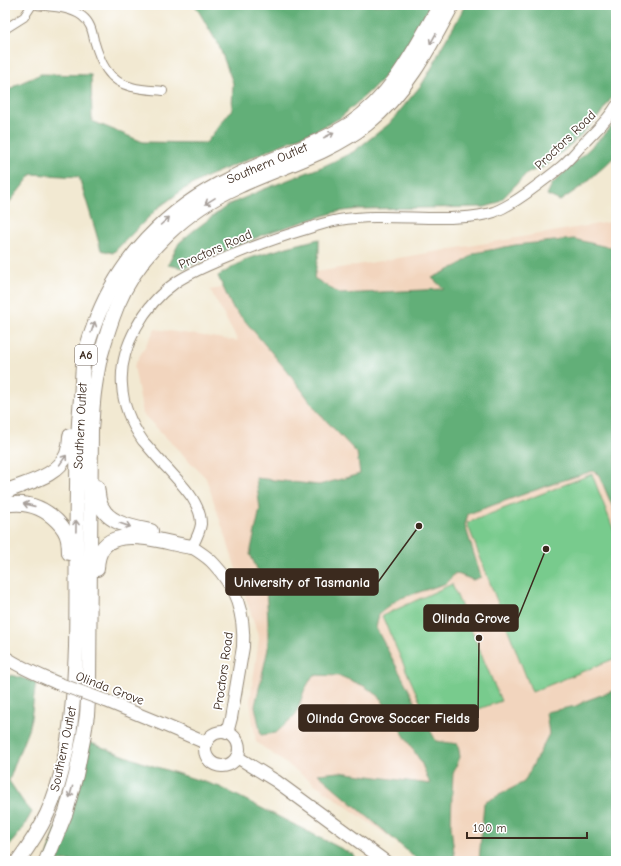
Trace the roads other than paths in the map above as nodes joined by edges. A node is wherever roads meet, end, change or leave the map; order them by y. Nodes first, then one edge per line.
1 (32, 5) edge
2 (37, 5) edge
3 (440, 5) edge
4 (452, 5) edge
5 (5, 29) edge
6 (163, 91) dead end
7 (616, 106) edge
8 (100, 359) junction
9 (83, 366) junction
10 (5, 492) edge
11 (5, 505) edge
12 (192, 546) junction
13 (5, 657) edge
14 (227, 733) junction
15 (206, 743) junction
16 (237, 757) junction
17 (76, 776) junction
18 (10, 861) edge
19 (18, 861) edge
20 (46, 861) edge
21 (385, 861) edge

1 - 5 street
2 - 6 street
9 -> 3 highway, Southern Outlet / A6
4 -> 8 highway, Southern Outlet / A6
7 - 12 street, Proctors Road
8 -> 12 highway
8 - 17 highway, Southern Outlet / A6
10 -> 9 highway
19 -> 9 highway, Southern Outlet / A6
18 -> 11 highway
12 - 14 main road, Proctors Road
12 - 17 highway
13 - 15 main road, Olinda Grove, bridge
14 - 15 main road
14 - 16 main road
15 - 16 main road
16 - 21 main road
17 -> 20 highway, Southern Outlet / A6

